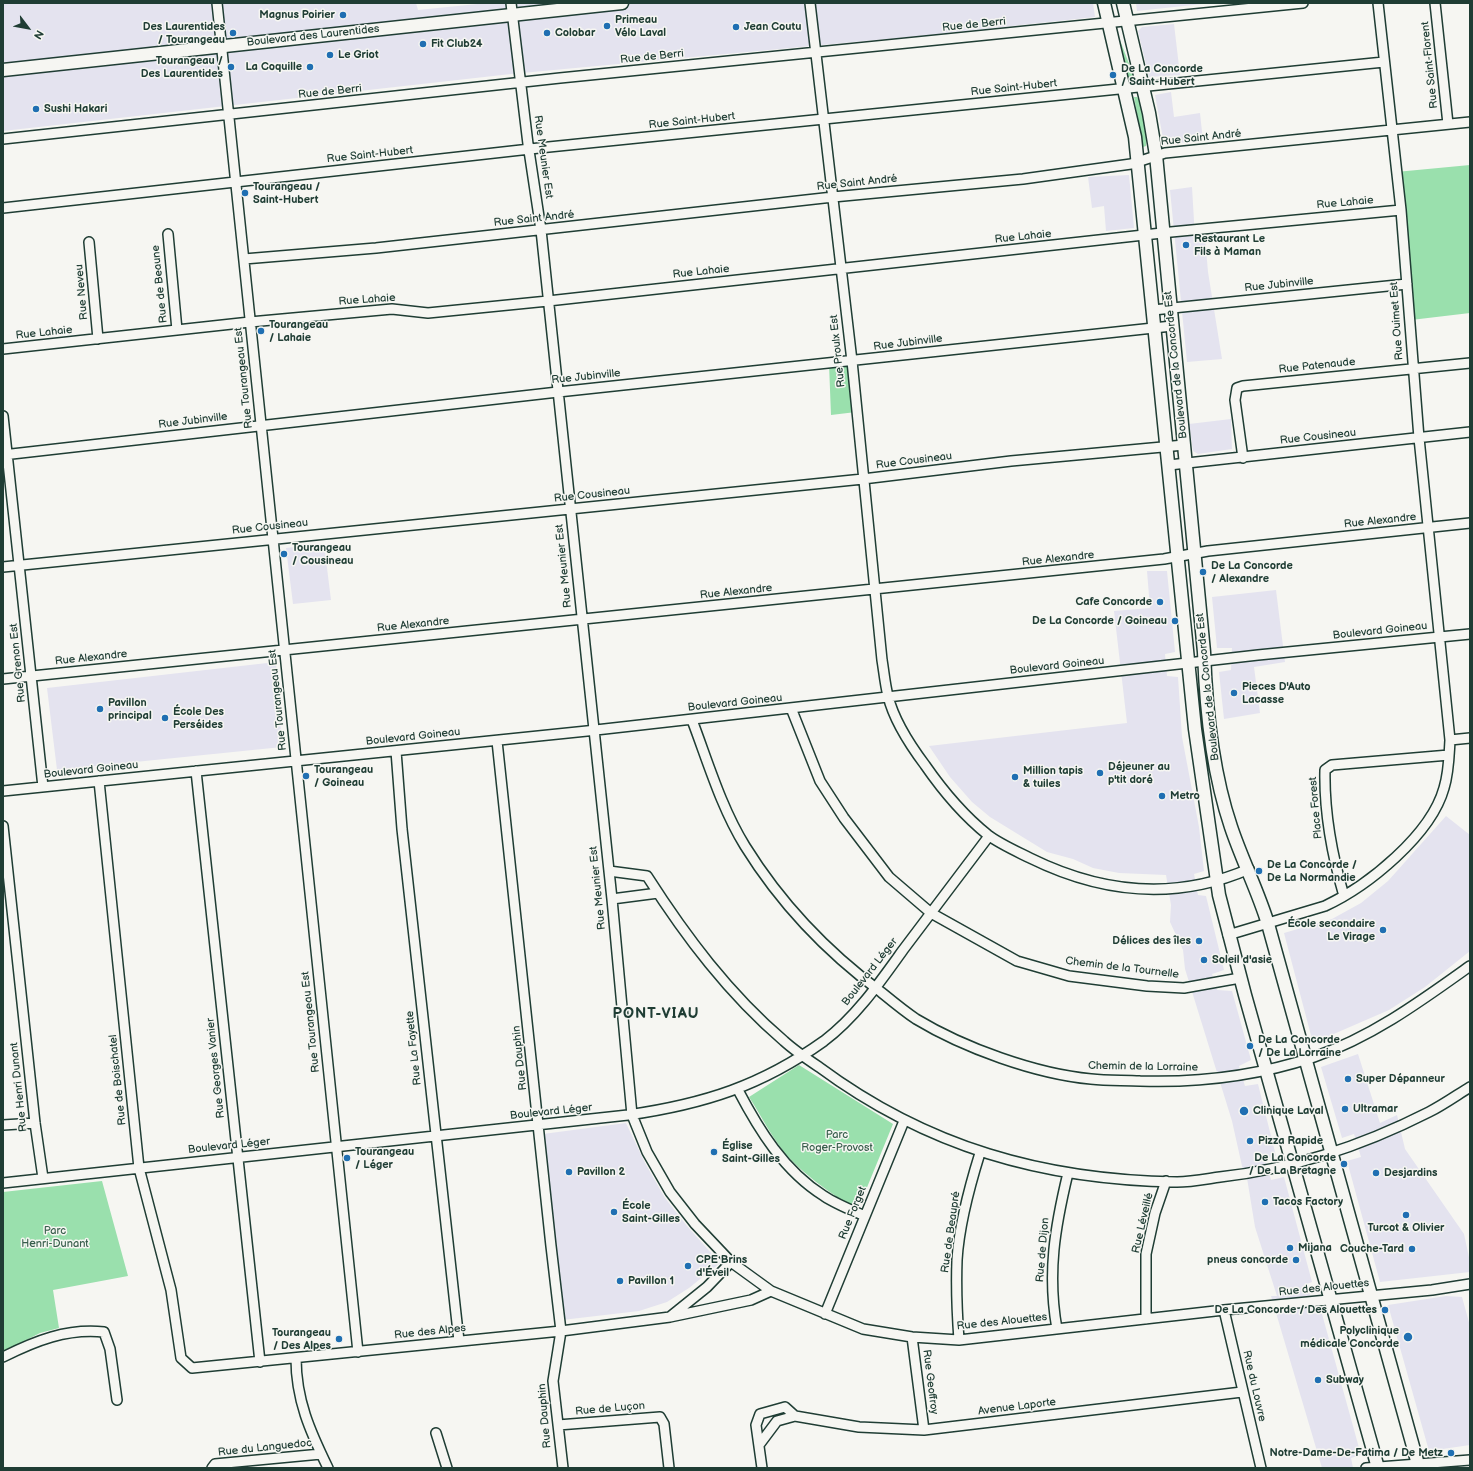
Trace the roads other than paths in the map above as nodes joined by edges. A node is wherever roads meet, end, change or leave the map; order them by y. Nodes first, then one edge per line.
1 (217, 3) edge
2 (622, 3) edge
3 (810, 3) edge
4 (1104, 3) edge
5 (1123, 3) edge
6 (1303, 3) edge
7 (1378, 3) edge
8 (1435, 3) edge
9 (512, 9) edge
10 (1126, 21) junction
11 (1108, 23) junction
12 (221, 46) junction
13 (815, 53) junction
14 (1384, 62) junction
15 (3, 70) edge
16 (521, 82) junction
17 (1143, 87) junction
18 (1125, 89) junction
19 (229, 115) junction
20 (824, 119) junction
21 (1470, 122) edge
22 (1448, 124) junction
23 (1391, 130) junction
24 (3, 139) edge
25 (529, 149) junction
26 (1156, 155) junction
27 (1138, 162) junction
28 (235, 182) junction
29 (834, 197) junction
30 (3, 208) edge
31 (1401, 210) junction
32 (541, 230) junction
33 (1163, 233) junction
34 (168, 234) dead end
35 (1145, 236) junction
36 (89, 242) dead end
37 (244, 260) junction
38 (841, 269) junction
39 (1407, 284) junction
40 (548, 301) junction
41 (1170, 308) junction
42 (1153, 310) junction
43 (250, 322) junction
44 (1172, 326) junction
45 (1155, 327) junction
46 (177, 330) junction
47 (98, 339) junction
48 (3, 350) edge
49 (852, 361) junction
50 (1470, 363) edge
51 (1413, 368) junction
52 (558, 392) junction
53 (3, 416) edge
54 (261, 426) junction
55 (1470, 432) edge
56 (1419, 438) junction
57 (1184, 445) junction
58 (1167, 447) junction
59 (5, 455) edge
60 (1243, 458) junction
61 (1186, 464) junction
62 (1169, 465) junction
63 (863, 479) junction
64 (570, 509) junction
65 (1470, 523) edge
66 (1428, 528) junction
67 (273, 538) junction
68 (1194, 554) junction
69 (1177, 557) junction
70 (19, 566) junction
71 (3, 567) edge
72 (874, 591) junction
73 (582, 620) junction
74 (1470, 634) edge
75 (1440, 637) junction
76 (285, 650) junction
77 (1204, 662) junction
78 (1188, 664) junction
79 (32, 676) junction
80 (3, 679) edge
81 (888, 696) junction
82 (791, 708) junction
83 (692, 720) junction
84 (594, 731) junction
85 (1470, 738) edge
86 (1450, 740) junction
87 (498, 741) junction
88 (396, 751) junction
89 (1449, 755) junction
90 (296, 761) junction
91 (196, 771) junction
92 (99, 781) junction
93 (44, 787) junction
94 (3, 791) edge
95 (3, 826) edge
96 (989, 836) junction
97 (1249, 869) junction
98 (609, 871) junction
99 (1217, 881) junction
100 (658, 893) junction
101 (1344, 896) junction
102 (612, 899) junction
103 (931, 913) junction
104 (1268, 924) junction
105 (1228, 935) junction
106 (1470, 966) edge
107 (1240, 978) junction
108 (875, 988) junction
109 (802, 1055) junction
110 (1305, 1060) junction
111 (1266, 1072) junction
112 (1470, 1087) edge
113 (738, 1090) junction
114 (632, 1115) junction
115 (904, 1121) junction
116 (35, 1123) junction
117 (3, 1125) edge
118 (539, 1126) junction
119 (436, 1135) junction
120 (336, 1146) junction
121 (980, 1153) junction
122 (1331, 1153) junction
123 (238, 1157) junction
124 (1293, 1164) junction
125 (139, 1168) junction
126 (1068, 1173) junction
127 (43, 1178) junction
128 (1166, 1181) junction
129 (3, 1183) edge
130 (865, 1216) junction
131 (731, 1262) junction
132 (1470, 1284) edge
133 (771, 1291) junction
134 (1371, 1295) junction
135 (1330, 1299) junction
136 (1224, 1310) junction
137 (825, 1314) junction
138 (670, 1317) junction
139 (1146, 1319) junction
140 (1057, 1329) junction
141 (561, 1331) junction
142 (912, 1337) junction
143 (959, 1340) junction
144 (459, 1341) junction
145 (358, 1352) junction
146 (3, 1357) edge
147 (296, 1358) junction
148 (260, 1362) junction
149 (192, 1368) joint
150 (1242, 1392) junction
151 (117, 1400) dead end
152 (795, 1416) junction
153 (558, 1425) junction
154 (924, 1430) junction
155 (436, 1433) dead end
156 (759, 1444) junction
157 (321, 1454) junction
158 (1470, 1460) edge
159 (1419, 1466) edge
160 (212, 1468) edge
161 (328, 1468) edge
162 (447, 1468) edge
163 (563, 1468) edge
164 (669, 1468) edge
165 (762, 1468) edge
166 (1260, 1468) edge
167 (1374, 1468) edge

1 - 12 street, Rue Tourangeau Est
2 - 9 street, Boulevard des Laurentides
3 - 13 street, Rue Proulx Est
4 - 11 street, Boulevard de la Concorde Est
5 - 10 street, Boulevard de la Concorde Est
6 - 10 street, Rue de Berri
7 - 14 street, Rue Ouimet Est
8 - 22 street, Rue Saint-Florent
9 - 12 street, Boulevard des Laurentides
9 - 16 street, Rue Meunier Est
10 - 11 street, Rue de Berri
10 - 17 street, Boulevard de la Concorde Est
11 - 13 street, Rue de Berri
11 - 18 street, Boulevard de la Concorde Est
12 - 15 street, Boulevard des Laurentides
12 - 19 street, Rue Tourangeau Est
13 - 16 street, Rue de Berri
13 - 20 street, Rue Proulx Est
14 - 17 street, Rue Saint-Hubert
14 - 23 street, Rue Ouimet Est
16 - 19 street, Rue de Berri
16 - 25 street, Rue Meunier Est
17 - 18 street, Rue Saint-Hubert
17 - 26 street, Boulevard de la Concorde Est
18 - 20 street, Rue Saint-Hubert
18 - 27 street, Boulevard de la Concorde Est
19 - 24 street, Rue de Berri
19 - 28 street, Rue Tourangeau Est
20 - 25 street, Rue Saint-Hubert
20 - 29 street, Rue Proulx Est
21 - 22 street, Rue Saint André
22 - 23 street, Rue Saint André
23 - 26 street, Rue Saint André
23 - 31 street, Rue Ouimet Est
25 - 28 street, Rue Saint-Hubert
25 - 32 street, Rue Meunier Est
26 - 27 street, Rue Saint André
26 - 33 street, Boulevard de la Concorde Est
27 - 29 street, Rue Saint André
27 - 35 street, Boulevard de la Concorde Est
28 - 30 street, Rue Saint-Hubert
28 - 37 street, Rue Tourangeau Est
29 - 32 street, Rue Saint André
29 - 38 street, Rue Proulx Est
31 - 33 street, Rue Lahaie
31 - 39 street, Rue Ouimet Est
32 - 37 street, Rue Saint André
32 - 40 street, Rue Meunier Est
33 - 35 street, Rue Lahaie
33 - 41 street, Boulevard de la Concorde Est
34 - 46 street, Rue de Beaune
35 - 38 street, Rue Lahaie
35 - 42 street, Boulevard de la Concorde Est
36 - 47 street, Rue Neveu
37 - 43 street, Rue Tourangeau Est
38 - 40 street, Rue Lahaie
38 - 49 street, Rue Proulx Est
39 - 41 street, Rue Jubinville
39 - 51 street, Rue Ouimet Est
40 - 43 street, Rue Lahaie
40 - 52 street, Rue Meunier Est
41 - 42 street, Rue Jubinville
41 - 44 street, Boulevard de la Concorde Est
42 - 45 street, Boulevard de la Concorde Est
43 - 46 street, Rue Lahaie
43 - 54 street, Rue Tourangeau Est
44 - 45 street, Rue Jubinville
44 - 57 street, Boulevard de la Concorde Est
45 - 49 street, Rue Jubinville
45 - 58 street, Boulevard de la Concorde Est
46 - 47 street, Rue Lahaie
47 - 48 street, Rue Lahaie
49 - 52 street, Rue Jubinville
49 - 63 street, Rue Proulx Est
50 - 51 street, Rue Patenaude
51 - 56 street, Rue Ouimet Est
51 - 60 street, Rue Patenaude
52 - 54 street, Rue Jubinville
52 - 64 street, Rue Meunier Est
53 - 59 street, Rue Grenon Est
54 - 59 street, Rue Jubinville
54 - 67 street, Rue Tourangeau Est
55 - 56 street, Rue Cousineau
56 - 60 street, Rue Cousineau
56 - 66 street, Rue Ouimet Est
57 - 58 street, Rue Cousineau
57 - 61 street, Boulevard de la Concorde Est
58 - 62 street, Boulevard de la Concorde Est
58 - 63 street, Rue Cousineau
59 - 70 street, Rue Grenon Est
60 - 61 street, Rue Cousineau
61 - 62 street, Rue Cousineau
61 - 68 street, Boulevard de la Concorde Est
62 - 69 street, Boulevard de la Concorde Est
63 - 64 street, Rue Cousineau
63 - 72 street, Rue Proulx Est
64 - 67 street, Rue Cousineau
64 - 73 street, Rue Meunier Est
65 - 66 street, Rue Alexandre
66 - 68 street, Rue Alexandre
66 - 75 street, Rue Ouimet Est
67 - 70 street, Rue Cousineau
67 - 76 street, Rue Tourangeau Est
68 - 69 street, Rue Alexandre
68 - 77 street, Boulevard de la Concorde Est
69 - 72 street, Rue Alexandre
69 - 78 street, Boulevard de la Concorde Est
70 - 71 street, Rue Cousineau
70 - 79 street, Rue Grenon Est
72 - 73 street, Rue Alexandre
72 - 81 street, Rue Proulx Est
73 - 76 street, Rue Alexandre
73 - 84 street, Rue Meunier Est
74 - 75 street, Boulevard Goineau
75 - 77 street, Boulevard Goineau
75 - 86 street, Rue Ouimet Est
76 - 79 street, Rue Alexandre
76 - 90 street, Rue Tourangeau Est
77 - 78 street, Boulevard Goineau
77 - 97 street, Boulevard de la Concorde Est
78 - 81 street, Boulevard Goineau
78 - 99 street, Boulevard de la Concorde Est
79 - 80 street, Rue Alexandre
79 - 93 street, Rue Grenon Est
81 - 82 street, Boulevard Goineau
81 - 96 street, Rue Proulx Est
82 - 83 street, Boulevard Goineau
82 - 103 street, Chemin de la Tournelle
83 - 84 street, Boulevard Goineau
83 - 108 street, Chemin de la Lorraine
84 - 87 street, Boulevard Goineau
84 - 98 street, Rue Meunier Est
85 - 86 street
86 - 89 street, Rue Ouimet Est
87 - 88 street, Boulevard Goineau
87 - 118 street, Rue Dauphin
88 - 90 street, Boulevard Goineau
88 - 119 street, Rue La Fayette
89 - 101 street, Rue Ouimet Est
89 - 101 street, Place Forest
90 - 91 street, Boulevard Goineau
90 - 120 street, Rue Tourangeau Est
91 - 92 street, Boulevard Goineau
91 - 123 street, Rue Georges Vanier
92 - 93 street, Boulevard Goineau
92 - 125 street, Rue de Boischatel
93 - 94 street, Boulevard Goineau
95 - 116 street, Rue Henri Dunant
96 - 99 street, Rue Proulx Est
96 - 103 street, Boulevard Léger
97 - 99 street, Rue Proulx Est
97 - 104 street, Boulevard de la Concorde Est
98 - 100 street
98 - 102 street, Rue Meunier Est
99 - 105 street, Boulevard de la Concorde Est
100 - 102 street
100 - 109 street
101 - 104 street, Rue Ouimet Est
102 - 114 street, Rue Meunier Est
103 - 107 street, Chemin de la Tournelle
103 - 108 street, Boulevard Léger
104 - 105 street, Rue Ouimet Est
104 - 110 street, Boulevard de la Concorde Est
105 - 107 street, Boulevard de la Concorde Est
106 - 110 street, Chemin de la Lorraine
107 - 111 street, Boulevard de la Concorde Est
108 - 109 street, Boulevard Léger
108 - 111 street, Chemin de la Lorraine
109 - 113 street, Boulevard Léger
109 - 115 street
110 - 111 street, Chemin de la Lorraine
110 - 122 street, Boulevard de la Concorde Est
111 - 124 street, Boulevard de la Concorde Est
112 - 122 street
113 - 114 street, Boulevard Léger
113 - 130 street
114 - 118 street, Boulevard Léger
114 - 131 street, Rue des Alouettes
115 - 121 street
115 - 130 street, Rue Forget
116 - 117 street
116 - 127 street, Rue Henri Dunant
118 - 119 street, Boulevard Léger
118 - 141 street, Rue Dauphin
119 - 120 street, Boulevard Léger
119 - 144 street, Rue La Fayette
120 - 123 street, Boulevard Léger
120 - 145 street, Rue Tourangeau Est
121 - 126 street
121 - 143 street, Rue de Beaupré
122 - 124 street
122 - 134 street, Boulevard de la Concorde Est
123 - 125 street, Boulevard Léger
123 - 148 street, Rue Georges Vanier
124 - 128 street
124 - 135 street, Boulevard de la Concorde Est
125 - 127 street, Boulevard Léger
125 - 149 street, Rue de Boischatel
126 - 128 street
126 - 140 street, Rue de Dijon
127 - 129 street, Boulevard Léger
128 - 139 street, Rue Léveillé
130 - 137 street, Rue Forget
131 - 133 street, Rue des Alouettes
131 - 138 street
132 - 134 street, Rue des Alouettes
133 - 137 street, Rue des Alouettes
133 - 138 street, Rue des Alpes
134 - 135 street, Rue des Alouettes
134 - 159 street, Boulevard de la Concorde Est
135 - 136 street, Rue des Alouettes
135 - 167 street, Boulevard de la Concorde Est
136 - 139 street, Rue des Alouettes
136 - 150 street, Rue du Louvre
137 - 142 street, Rue des Alouettes
138 - 141 street, Rue des Alpes
139 - 140 street, Rue des Alouettes
140 - 143 street, Rue des Alouettes
141 - 144 street, Rue des Alpes
141 - 153 street, Rue Dauphin
142 - 143 street, Rue des Alouettes
142 - 154 street, Rue Geoffroy
144 - 145 street, Rue des Alpes
145 - 147 street, Rue des Alpes
146 - 151 street
147 - 148 street, Rue des Alpes
147 - 157 street
148 - 149 street, Rue des Alpes
150 - 154 street, Avenue Laporte
150 - 166 street, Rue du Louvre
152 - 154 street, Avenue Laporte
152 - 156 street, Avenue Laporte
152 - 156 street, Avenue Laporte
153 - 163 street, Rue Dauphin
153 - 164 street, Rue de Luçon
155 - 162 street
156 - 165 street, Avenue Laporte
157 - 160 street, Rue du Languedoc
157 - 161 street
158 - 159 street
159 - 167 street

